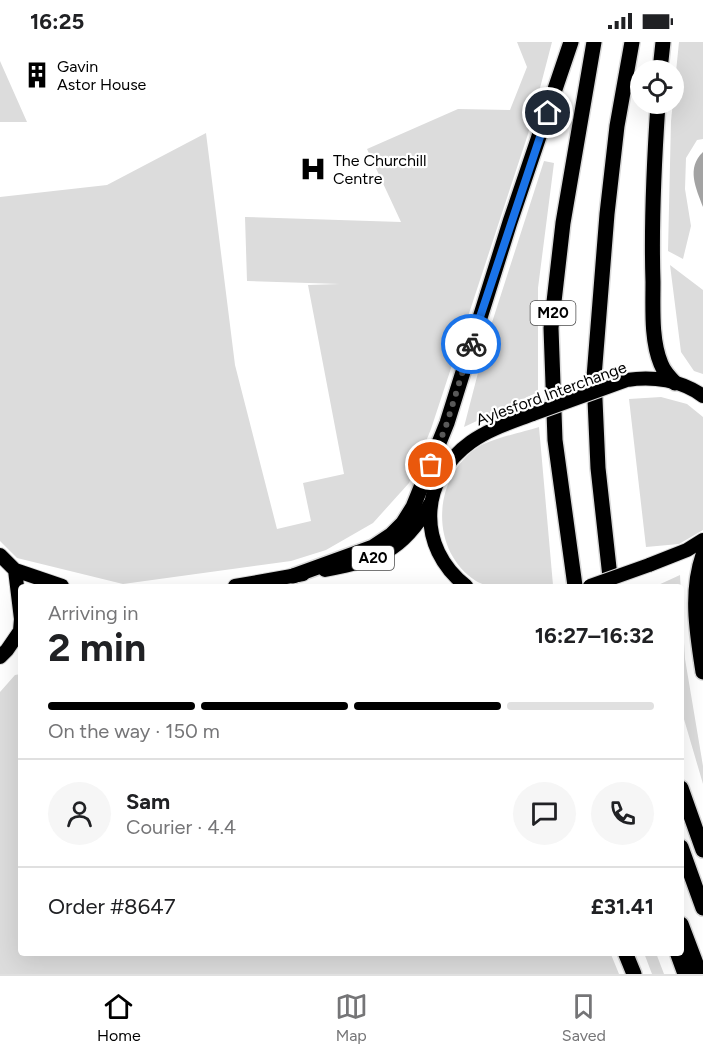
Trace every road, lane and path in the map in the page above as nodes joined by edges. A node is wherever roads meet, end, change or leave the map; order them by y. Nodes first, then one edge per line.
1 (571, 42) edge
2 (594, 42) edge
3 (632, 42) edge
4 (663, 42) edge
5 (661, 60) edge
6 (657, 114) edge
7 (675, 383) junction
8 (703, 396) edge
9 (554, 407) junction
10 (447, 423) junction
11 (436, 482) junction
12 (431, 502) junction
13 (703, 540) edge
14 (606, 543) junction
15 (0, 555) edge
16 (703, 555) edge
17 (15, 570) junction
18 (293, 576) junction
19 (56, 584) edge
20 (246, 584) edge
21 (464, 584) edge
22 (575, 584) edge
23 (596, 584) edge
24 (611, 584) edge
25 (619, 584) edge
26 (18, 590) edge
27 (18, 635) edge
28 (0, 657) edge
29 (703, 672) edge
30 (684, 796) edge
31 (703, 850) edge
32 (684, 855) edge
33 (703, 908) edge
34 (684, 932) edge
35 (627, 956) edge
36 (678, 956) edge
37 (634, 974) edge
38 (685, 974) edge
39 (700, 974) edge

1 - 10 highway
2 - 9 highway, M20
3 - 14 highway, M20
4 - 5 highway
6 - 7 highway
7 - 8 main road, Aylesford Interchange
7 - 9 main road, Aylesford Interchange, bridge
9 - 11 main road, Aylesford Interchange, bridge
9 - 22 highway, M20
10 - 11 highway
10 - 18 highway
11 - 12 main road, Aylesford Interchange
12 - 18 main road, A20
12 - 21 main road, Aylesford Interchange
13 - 23 main road, bridge
14 - 24 highway, M20
14 - 25 highway, M20
15 - 17 main road
16 - 29 highway
17 - 19 main road
17 - 26 main road
18 - 20 main road, A20
27 - 28 main road
30 - 31 highway
32 - 33 highway
34 - 39 highway
35 - 37 highway
36 - 38 highway

